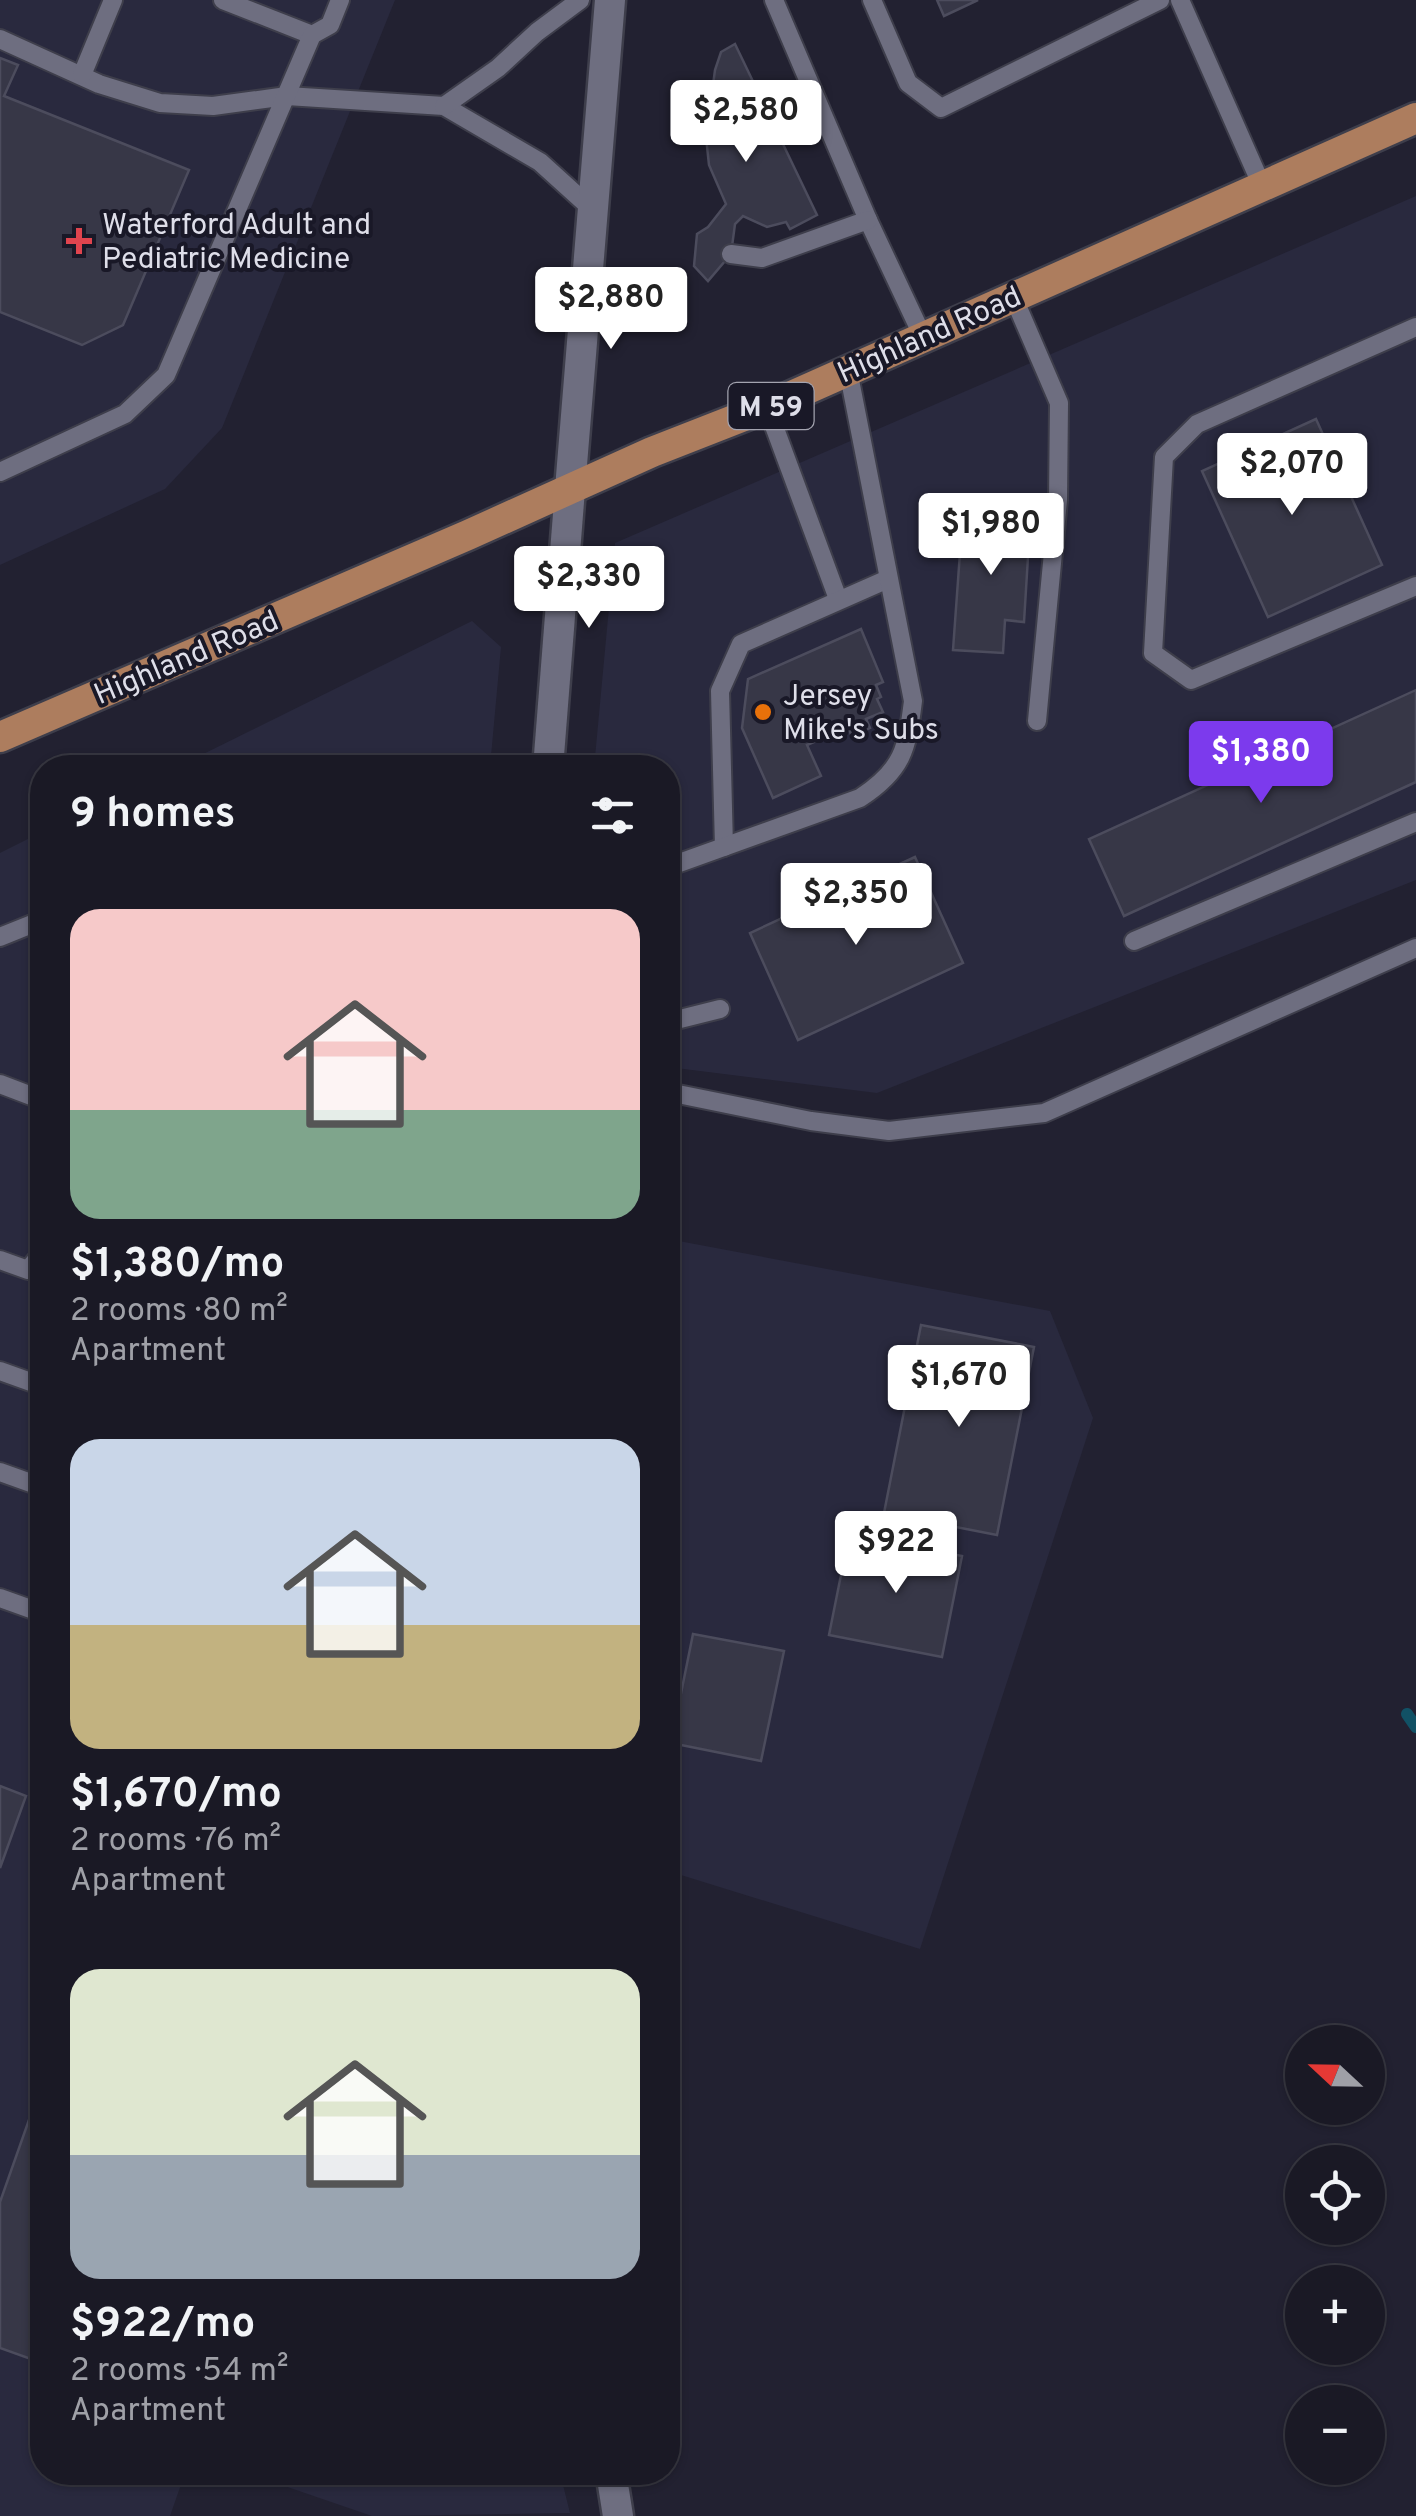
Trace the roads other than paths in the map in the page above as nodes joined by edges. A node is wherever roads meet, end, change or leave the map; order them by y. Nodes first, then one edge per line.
1 (113, 0) edge
2 (223, 0) edge
3 (340, 0) edge
4 (580, 0) edge
5 (610, 0) edge
6 (774, 0) edge
7 (872, 0) edge
8 (1160, 0) edge
9 (1180, 0) edge
10 (312, 35) junction
11 (0, 39) edge
12 (82, 75) junction
13 (287, 96) junction
14 (444, 106) junction
15 (1416, 118) edge
16 (1262, 186) junction
17 (593, 210) junction
18 (868, 220) junction
19 (732, 254) dead end
20 (1014, 296) junction
21 (1416, 327) edge
22 (923, 338) junction
23 (848, 370) junction
24 (767, 408) junction
25 (0, 472) edge
26 (570, 489) junction
27 (888, 579) junction
28 (1416, 586) edge
29 (838, 599) junction
30 (1037, 721) dead end
31 (0, 737) edge
32 (549, 755) edge
33 (1416, 822) edge
34 (724, 847) junction
35 (680, 863) edge
36 (30, 925) edge
37 (0, 937) edge
38 (1134, 941) dead end
39 (1416, 948) edge
40 (720, 1009) dead end
41 (680, 1019) edge
42 (0, 1084) edge
43 (680, 1094) edge
44 (30, 1095) edge
45 (0, 1260) edge
46 (30, 1268) edge
47 (0, 1372) edge
48 (30, 1382) edge
49 (0, 1472) edge
50 (30, 1483) edge
51 (0, 1598) edge
52 (30, 1609) edge
53 (613, 2485) edge
54 (618, 2516) edge

1 - 12 lane
2 - 10 lane
3 - 10 lane
4 - 14 lane
5 - 17 main road
6 - 18 lane
7 - 8 lane
9 - 16 lane
10 - 13 lane
11 - 12 lane
12 - 13 lane
13 - 14 lane
13 - 25 lane
14 - 17 lane
15 - 16 highway, Highland Road / M 59
16 - 20 highway, Highland Road / M 59
17 - 26 main road
18 - 19 lane
18 - 22 lane
20 - 22 highway, Highland Road / M 59
20 - 30 lane
21 - 28 lane
22 - 23 highway, Highland Road / M 59
23 - 24 highway, Highland Road / M 59
23 - 27 lane
24 - 26 highway, Highland Road / M 59
24 - 29 lane
26 - 31 highway, Highland Road / M 59
26 - 32 main road
27 - 29 lane
27 - 34 lane
29 - 34 lane
33 - 38 lane
34 - 35 lane
36 - 37 lane
39 - 43 lane
40 - 41 lane
42 - 44 lane
45 - 46 lane
47 - 48 lane
49 - 50 lane
51 - 52 lane
53 - 54 main road

